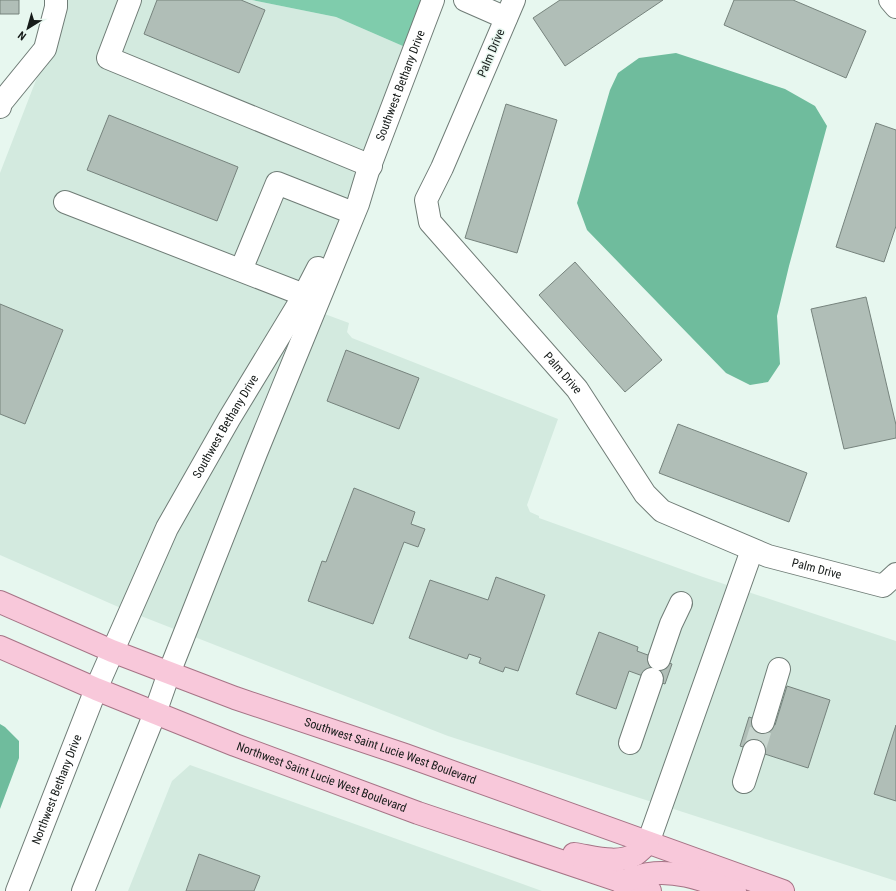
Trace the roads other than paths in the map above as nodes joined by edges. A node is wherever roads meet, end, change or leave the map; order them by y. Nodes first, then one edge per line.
1 (56, 0) edge
2 (130, 0) edge
3 (433, 0) edge
4 (465, 0) edge
5 (890, 0) edge
6 (896, 7) edge
7 (510, 9) edge
8 (0, 107) edge
9 (370, 169) junction
10 (65, 202) dead end
11 (348, 211) junction
12 (241, 270) junction
13 (304, 295) junction
14 (752, 550) junction
15 (896, 574) edge
16 (0, 602) edge
17 (682, 603) dead end
18 (0, 647) edge
19 (112, 651) junction
20 (659, 659) dead end
21 (779, 669) dead end
22 (169, 673) junction
23 (652, 679) dead end
24 (96, 689) junction
25 (156, 713) junction
26 (763, 722) tunnel mouth
27 (630, 743) dead end
28 (754, 751) tunnel mouth
29 (744, 782) dead end
30 (500, 840) junction
31 (648, 843) junction
32 (621, 882) junction
33 (17, 891) edge
34 (83, 891) edge
35 (650, 891) edge
36 (736, 891) edge
37 (783, 891) edge

1 - 8 street
2 - 9 street
3 - 9 street, Southwest Bethany Drive
4 - 7 street, Palm Drive
5 - 6 street
7 - 14 street, Palm Drive
9 - 11 street, Southwest Bethany Drive
9 - 22 street, Southwest Bethany Drive
10 - 12 street
11 - 12 street
11 - 13 street, Southwest Bethany Drive
12 - 13 street
13 - 19 street, Southwest Bethany Drive
14 - 15 street, Palm Drive
14 - 31 street
16 - 19 main road, Southwest Saint Lucie West Boulevard
17 - 20 street
18 - 24 main road, Northwest Saint Lucie West Boulevard
19 - 22 main road, Southwest Saint Lucie West Boulevard
19 - 24 street, Southwest Bethany Drive
21 - 26 street
22 - 25 street, Southwest Bethany Drive
22 - 31 main road, Southwest Saint Lucie West Boulevard
23 - 27 street
24 - 25 main road, Northwest Saint Lucie West Boulevard
24 - 33 street, Northwest Bethany Drive
25 - 30 main road, Northwest Saint Lucie West Boulevard
25 - 34 street
28 - 29 street
30 - 31 main road
30 - 32 main road, Northwest Saint Lucie West Boulevard
31 - 37 main road, Southwest Saint Lucie West Boulevard
32 - 35 main road, Northwest Saint Lucie West Boulevard
32 - 36 main road

